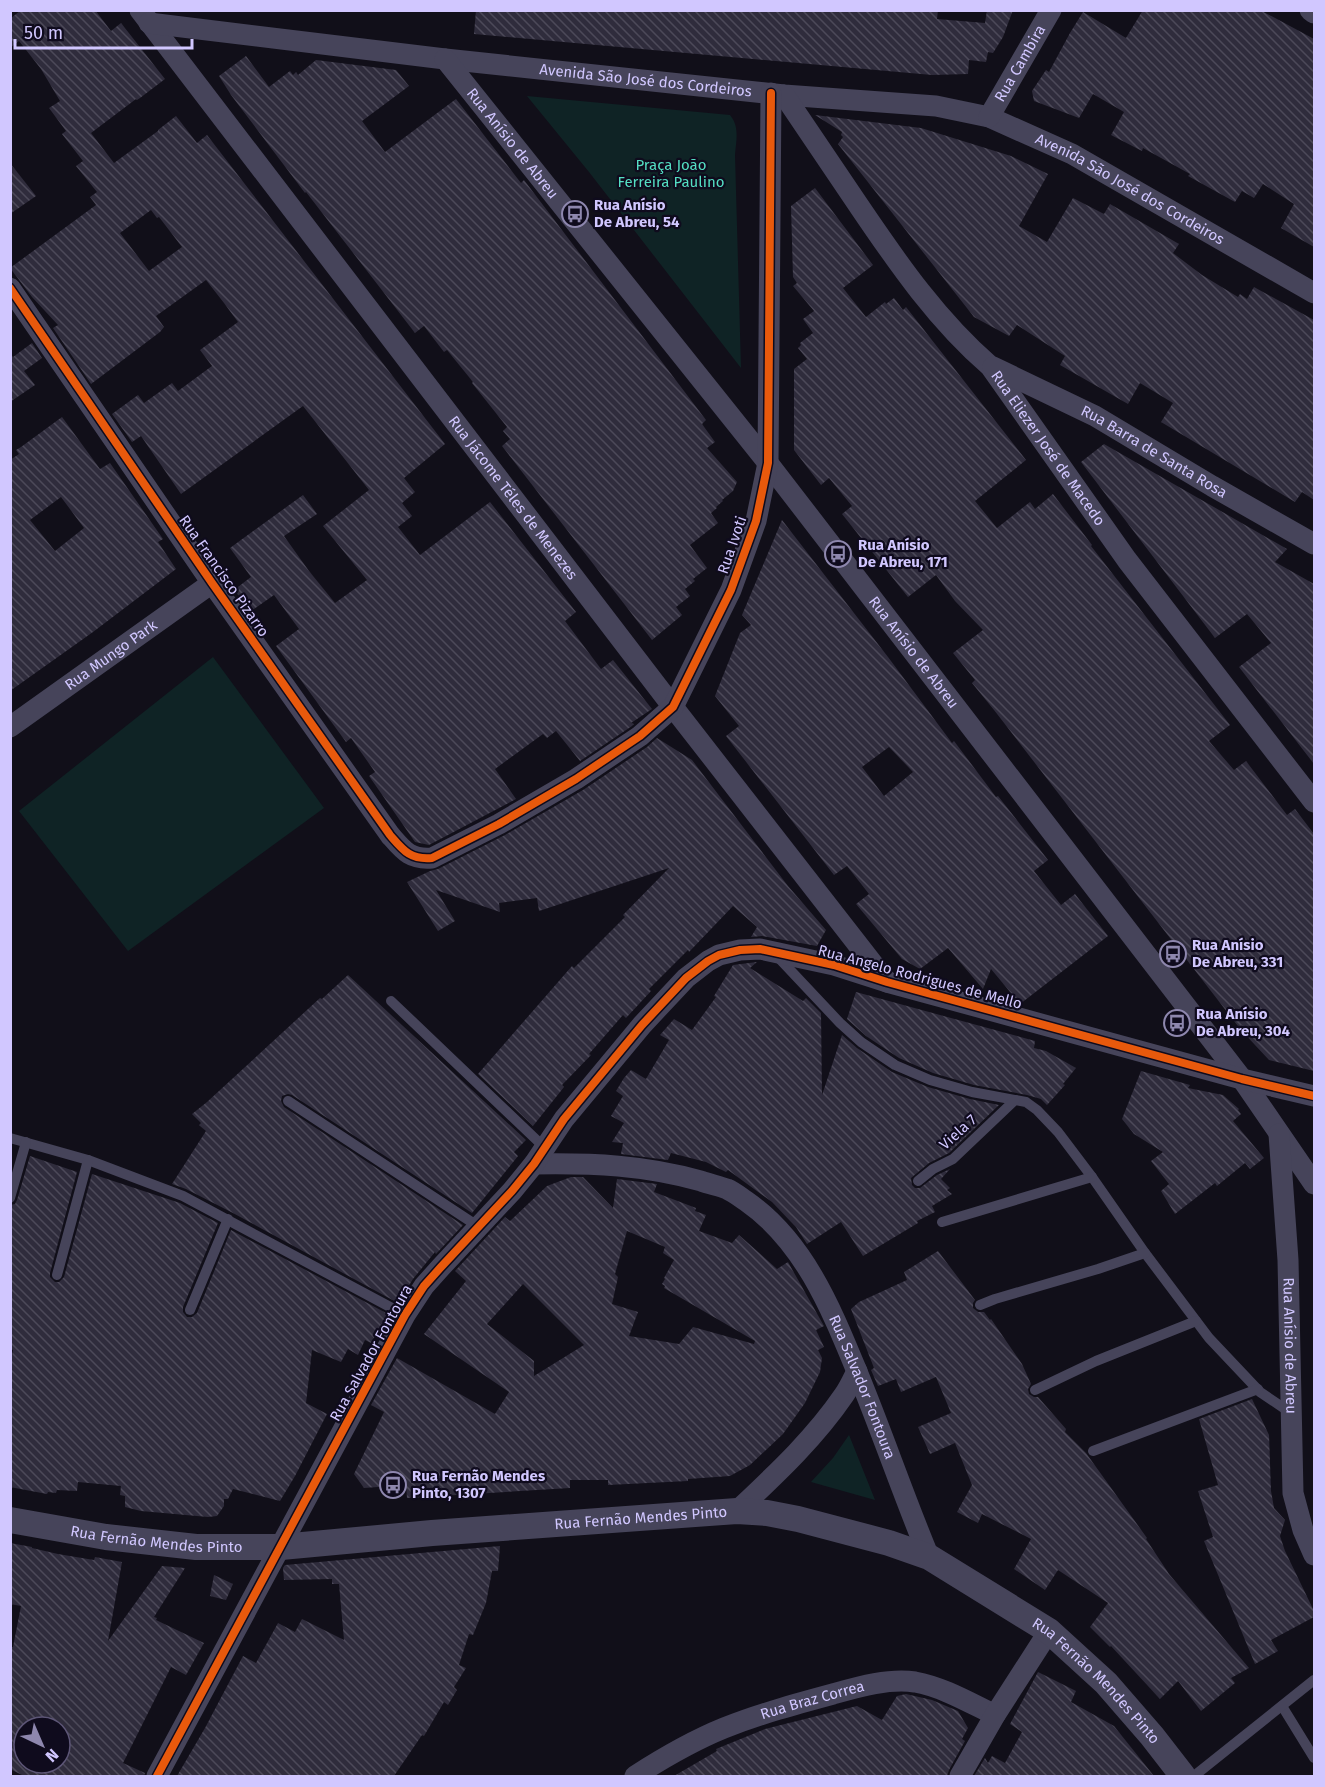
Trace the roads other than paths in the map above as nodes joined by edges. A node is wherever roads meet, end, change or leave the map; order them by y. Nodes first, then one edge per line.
1 (1051, 10) edge
2 (1310, 10) edge
3 (1314, 13) edge
4 (145, 17) edge
5 (445, 59) junction
6 (777, 94) junction
7 (989, 117) junction
8 (10, 288) edge
9 (1314, 293) edge
10 (990, 366) junction
11 (768, 464) junction
12 (1314, 544) edge
13 (212, 583) junction
14 (673, 707) junction
15 (10, 727) edge
16 (1314, 802) edge
17 (432, 858) joint
18 (774, 953) junction
19 (887, 982) junction
20 (391, 1001) dead end
21 (1242, 1078) junction
22 (1314, 1096) edge
23 (1015, 1100) junction
24 (288, 1101) dead end
25 (1279, 1133) junction
26 (10, 1138) edge
27 (26, 1142) junction
28 (539, 1156) junction
29 (88, 1160) junction
30 (1092, 1177) junction
31 (918, 1181) dead end
32 (1314, 1184) edge
33 (10, 1198) edge
34 (228, 1219) junction
35 (942, 1222) dead end
36 (478, 1227) junction
37 (1145, 1253) junction
38 (57, 1275) dead end
39 (980, 1305) dead end
40 (190, 1310) dead end
41 (405, 1314) junction
42 (1196, 1321) junction
43 (857, 1371) junction
44 (1258, 1389) junction
45 (1035, 1390) dead end
46 (1291, 1413) junction
47 (1093, 1451) dead end
48 (737, 1511) junction
49 (10, 1520) edge
50 (281, 1547) junction
51 (1314, 1555) edge
52 (929, 1557) junction
53 (1049, 1631) junction
54 (1314, 1680) edge
55 (1282, 1706) junction
56 (995, 1715) junction
57 (1314, 1758) edge
58 (157, 1776) edge
59 (635, 1776) edge
60 (960, 1776) edge
61 (1183, 1776) edge
62 (1194, 1776) edge

1 - 7 street, Rua Cambira
2 - 3 street
4 - 5 street, Avenida São José dos Cordeiros
4 - 14 street, Rua Jácome Téles de Menezes
5 - 6 street, Avenida São José dos Cordeiros
5 - 11 street, Rua Anísio de Abreu
6 - 7 street, Avenida São José dos Cordeiros
6 - 10 street, Rua Eliezer José de Macedo
6 - 11 street, Rua Ivoti
7 - 9 street, Avenida São José dos Cordeiros
8 - 13 street, Rua Francisco Pizarro
10 - 12 street, Rua Barra de Santa Rosa
10 - 16 street, Rua Eliezer José de Macedo
11 - 14 street, Rua Ivoti
11 - 21 street, Rua Anísio de Abreu
13 - 15 street, Rua Mungo Park
13 - 17 street, Rua Francisco Pizarro
14 - 17 street, Rua Ivoti
14 - 19 street, Rua Jácome Téles de Menezes
18 - 19 street, Rua Angelo Rodrigues de Mello
18 - 23 lane
18 - 28 street, Rua Angelo Rodrigues de Mello
19 - 21 street, Rua Angelo Rodrigues de Mello
20 - 28 lane
21 - 22 street, Rua Angelo Rodrigues de Mello
21 - 25 street, Rua Anísio de Abreu
23 - 30 lane
23 - 31 lane, Viela 7
24 - 36 lane
25 - 32 street, Rua Anísio de Abreu
25 - 46 street, Rua Anísio de Abreu
26 - 27 lane
27 - 29 lane
27 - 33 lane
28 - 36 street, Rua Salvador Fontoura
28 - 43 street, Rua Salvador Fontoura
29 - 34 lane
29 - 38 lane
30 - 35 lane
30 - 37 lane
34 - 40 lane
34 - 41 lane
36 - 41 street, Rua Salvador Fontoura
37 - 39 lane
37 - 42 lane
41 - 50 street, Rua Salvador Fontoura
42 - 44 lane
42 - 45 lane
43 - 48 street
43 - 52 street, Rua Salvador Fontoura
44 - 46 lane
44 - 47 lane
46 - 51 street, Rua Anísio de Abreu
48 - 50 street, Rua Fernão Mendes Pinto
48 - 52 street, Rua Fernão Mendes Pinto
49 - 50 street, Rua Fernão Mendes Pinto
50 - 58 street, Rua Salvador Fontoura
52 - 53 street, Rua Fernão Mendes Pinto
53 - 56 street
53 - 61 street, Rua Fernão Mendes Pinto
54 - 55 lane
55 - 57 lane
55 - 62 lane
56 - 59 street, Rua Braz Correa
56 - 60 street

